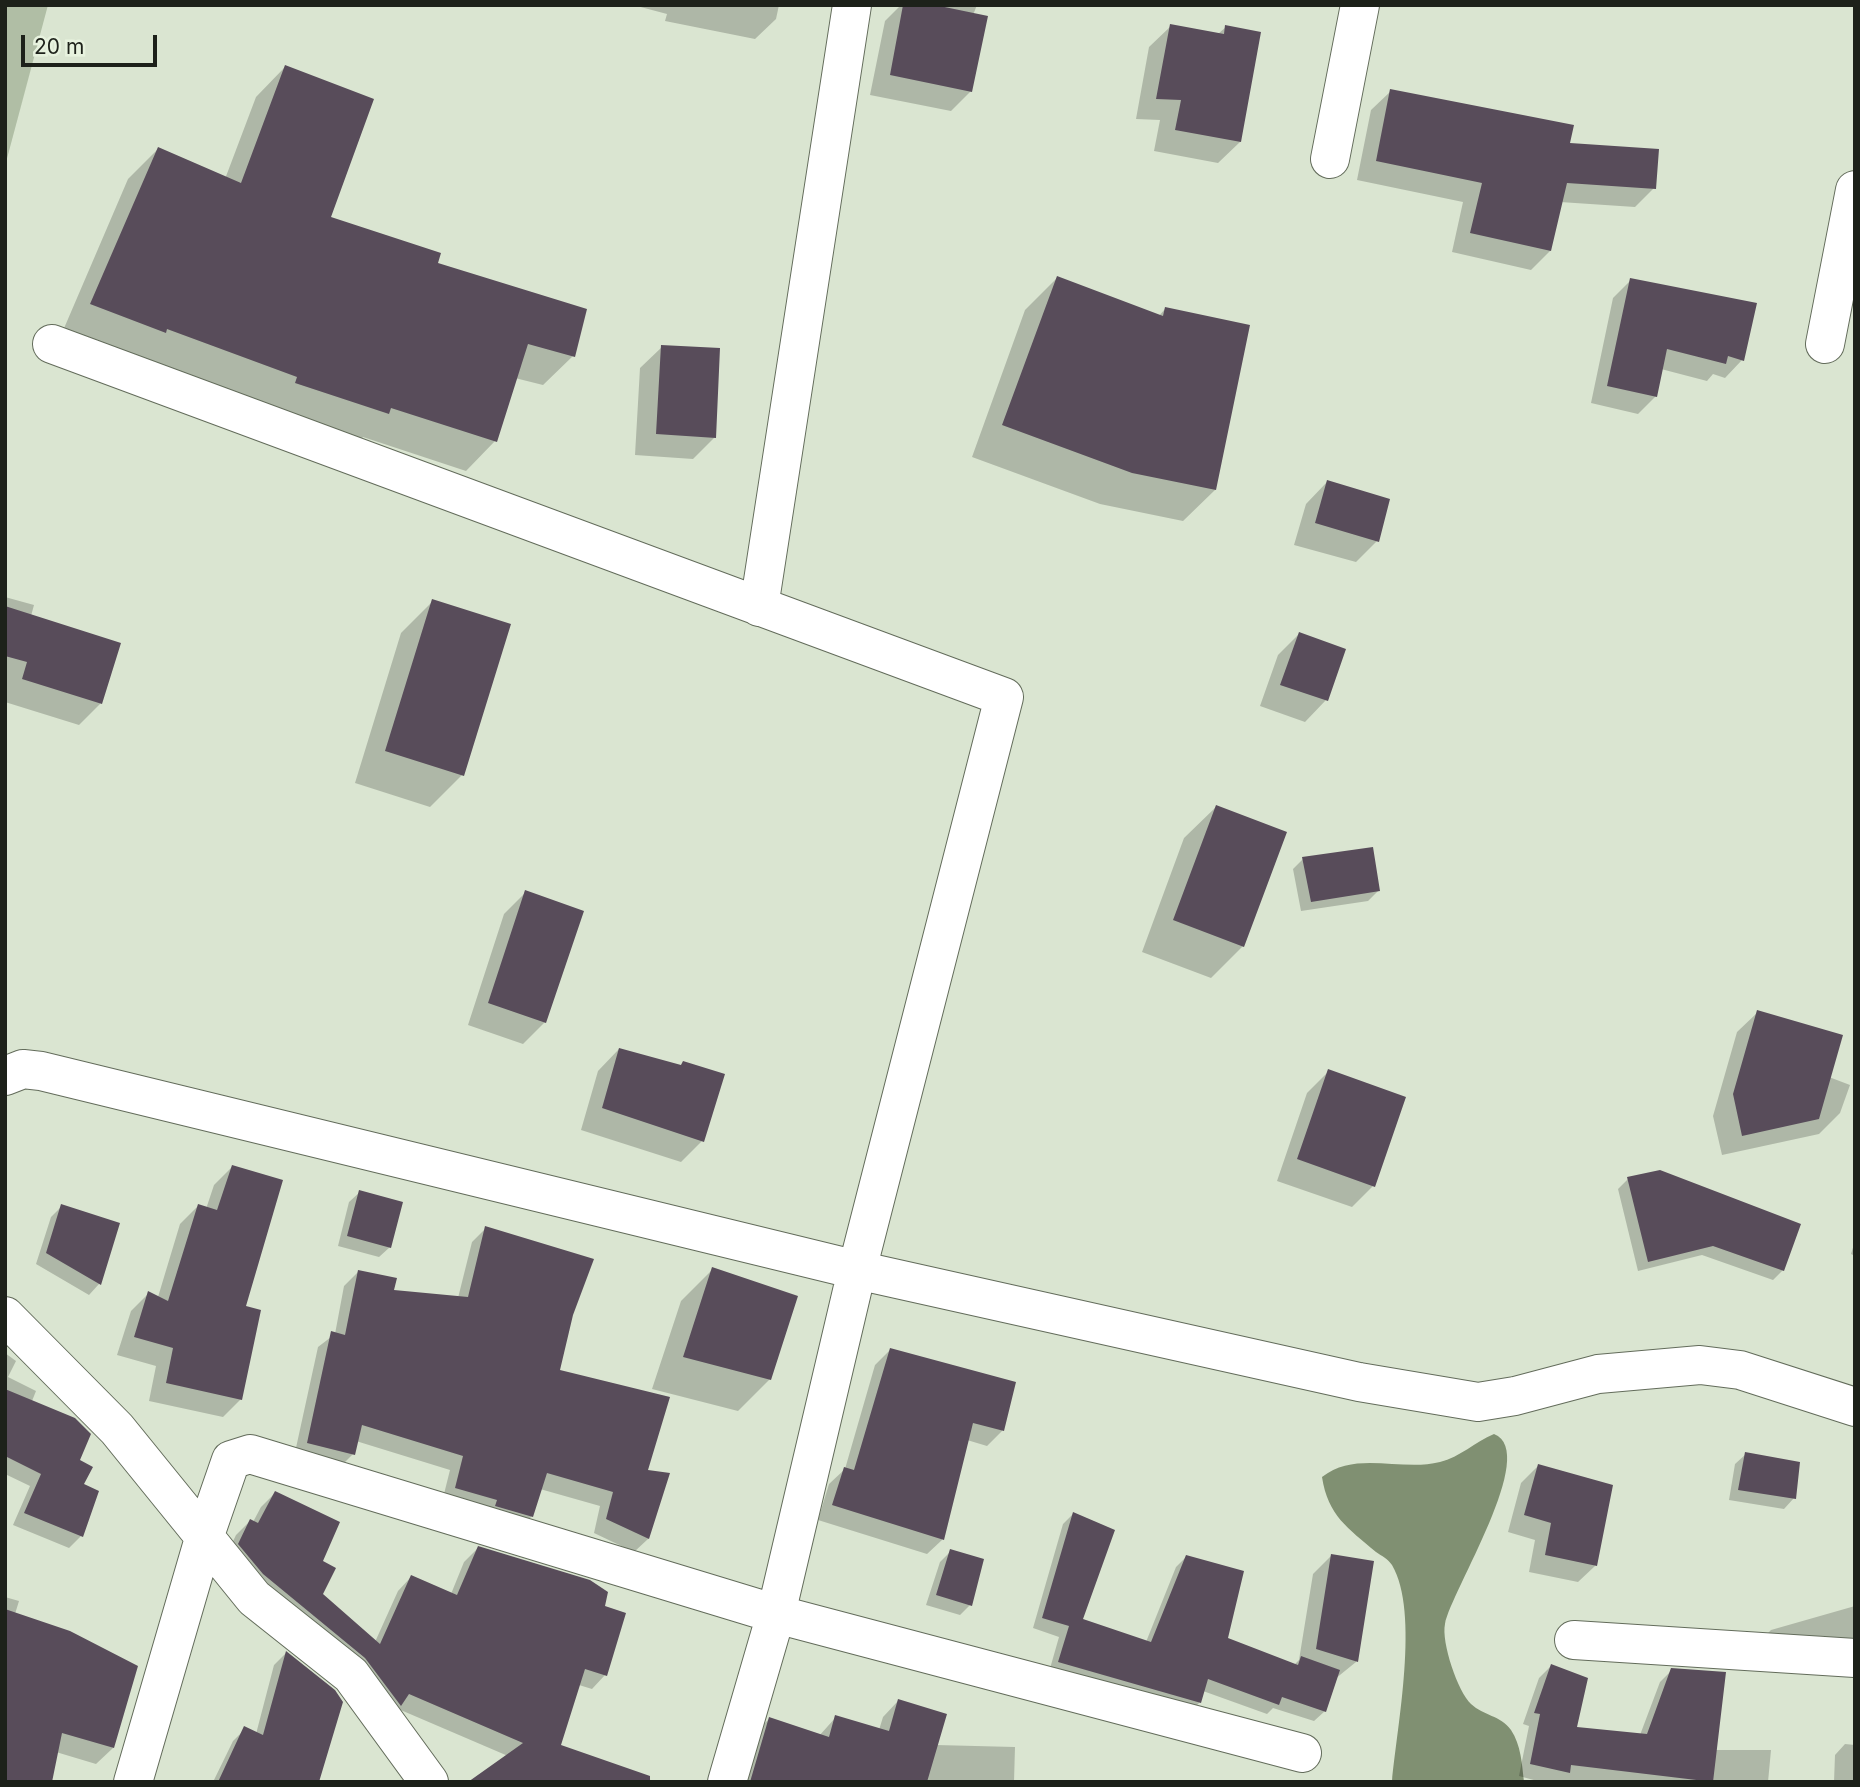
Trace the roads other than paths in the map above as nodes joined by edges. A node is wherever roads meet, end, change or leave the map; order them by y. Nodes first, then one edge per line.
1 (852, 5) edge
2 (1360, 5) edge
3 (1331, 159) dead end
4 (1855, 190) edge
5 (52, 344) dead end
6 (1825, 344) dead end
7 (760, 607) junction
8 (5, 1076) edge
9 (857, 1270) junction
10 (5, 1316) edge
11 (1855, 1407) edge
12 (205, 1535) junction
13 (776, 1614) junction
14 (1574, 1640) dead end
15 (1855, 1658) edge
16 (1302, 1753) dead end
17 (133, 1782) edge
18 (429, 1782) edge
19 (727, 1782) edge

1 - 7 street
2 - 3 street
4 - 6 street
5 - 7 street
7 - 9 street
8 - 9 street
9 - 11 street
9 - 13 street
10 - 12 street
12 - 13 street
12 - 17 street
12 - 18 street
13 - 16 street
13 - 19 street
14 - 15 street

